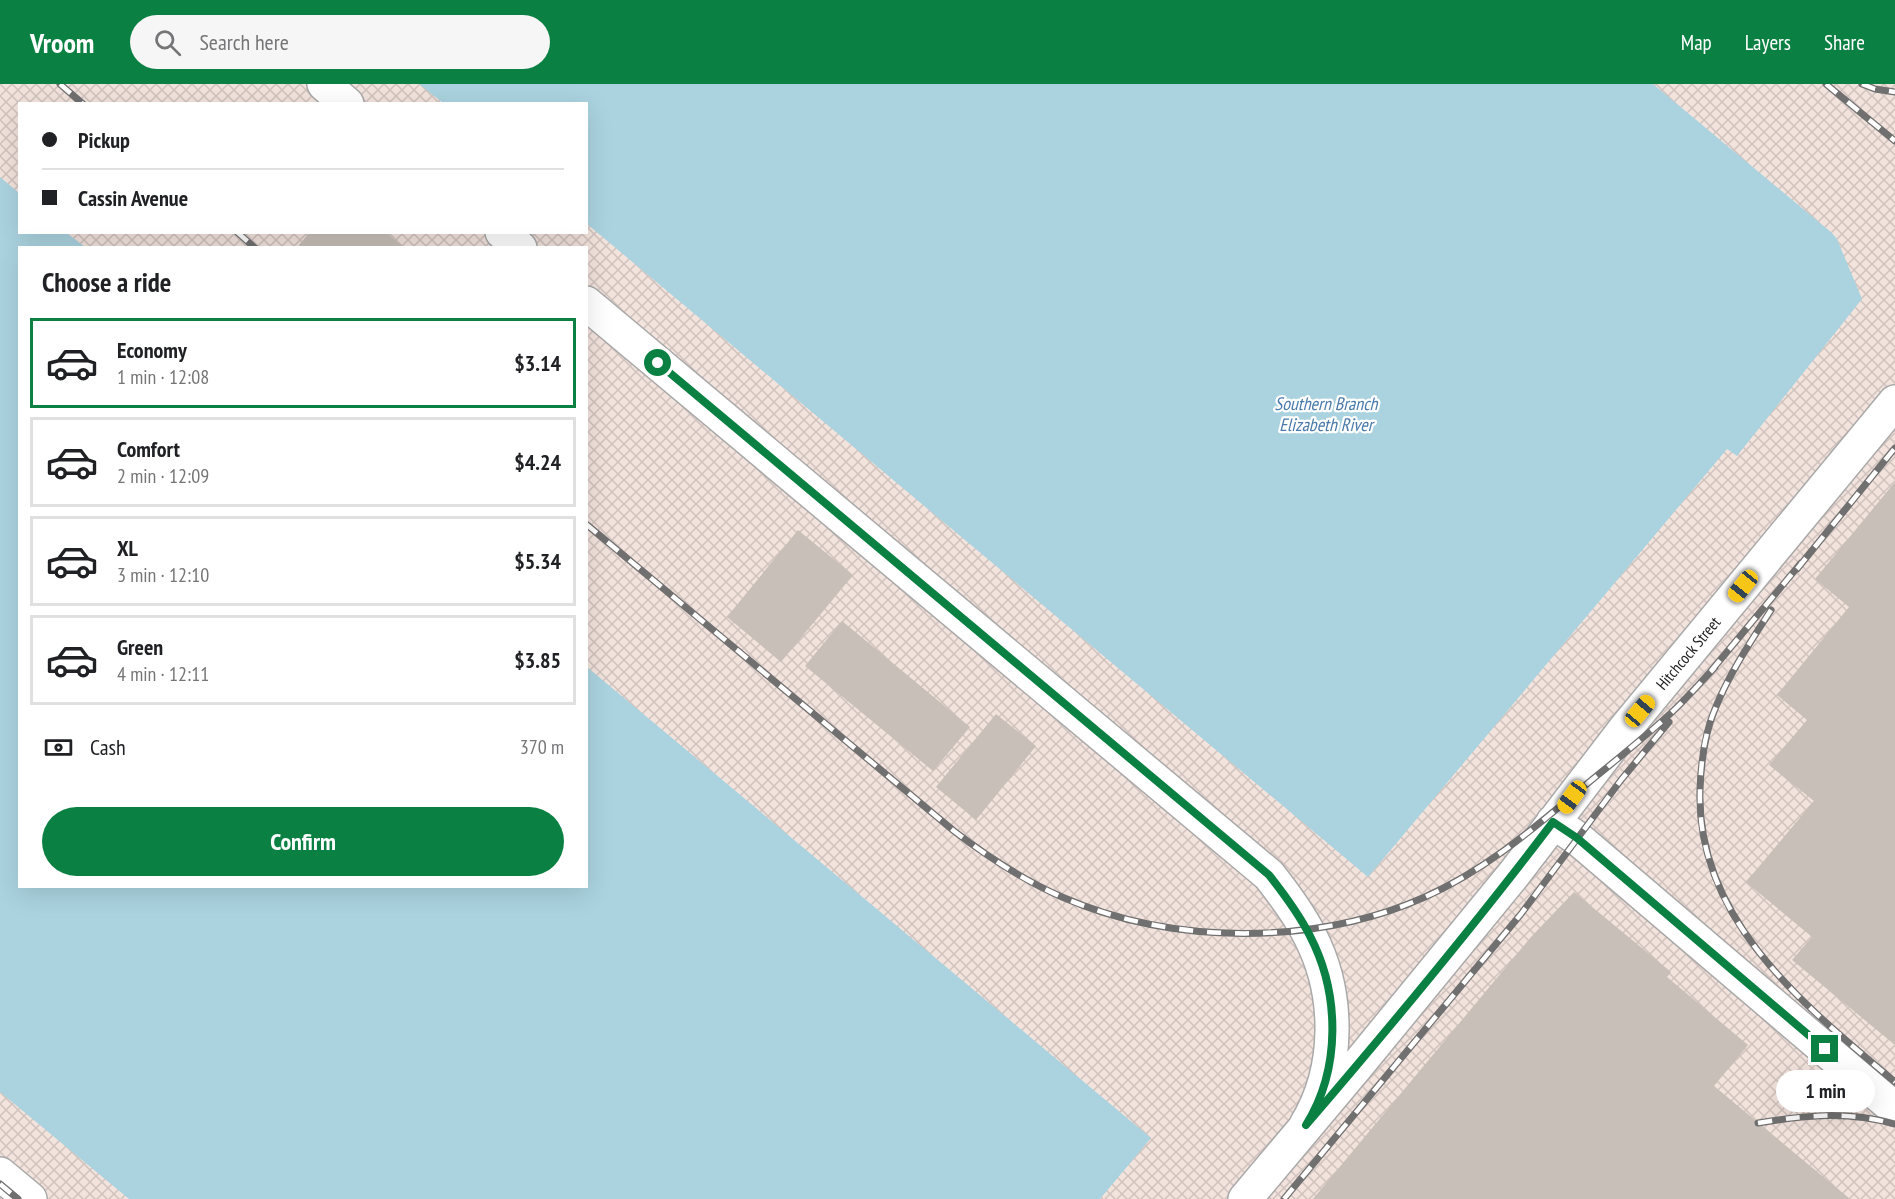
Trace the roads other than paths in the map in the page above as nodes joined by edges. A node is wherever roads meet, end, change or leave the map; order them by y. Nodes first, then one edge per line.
1 (324, 84) edge
2 (345, 102) edge
3 (504, 234) edge
4 (518, 246) edge
5 (588, 305) edge
6 (1895, 402) edge
7 (1553, 822) junction
8 (1895, 1109) edge
9 (1306, 1125) junction
10 (0, 1174) edge
11 (30, 1199) edge
12 (1245, 1199) edge

1 - 2 street
3 - 4 street
5 - 9 street
6 - 7 street, Hitchcock Street
7 - 8 street
7 - 9 street, Hitchcock Street
9 - 12 street
10 - 11 street

